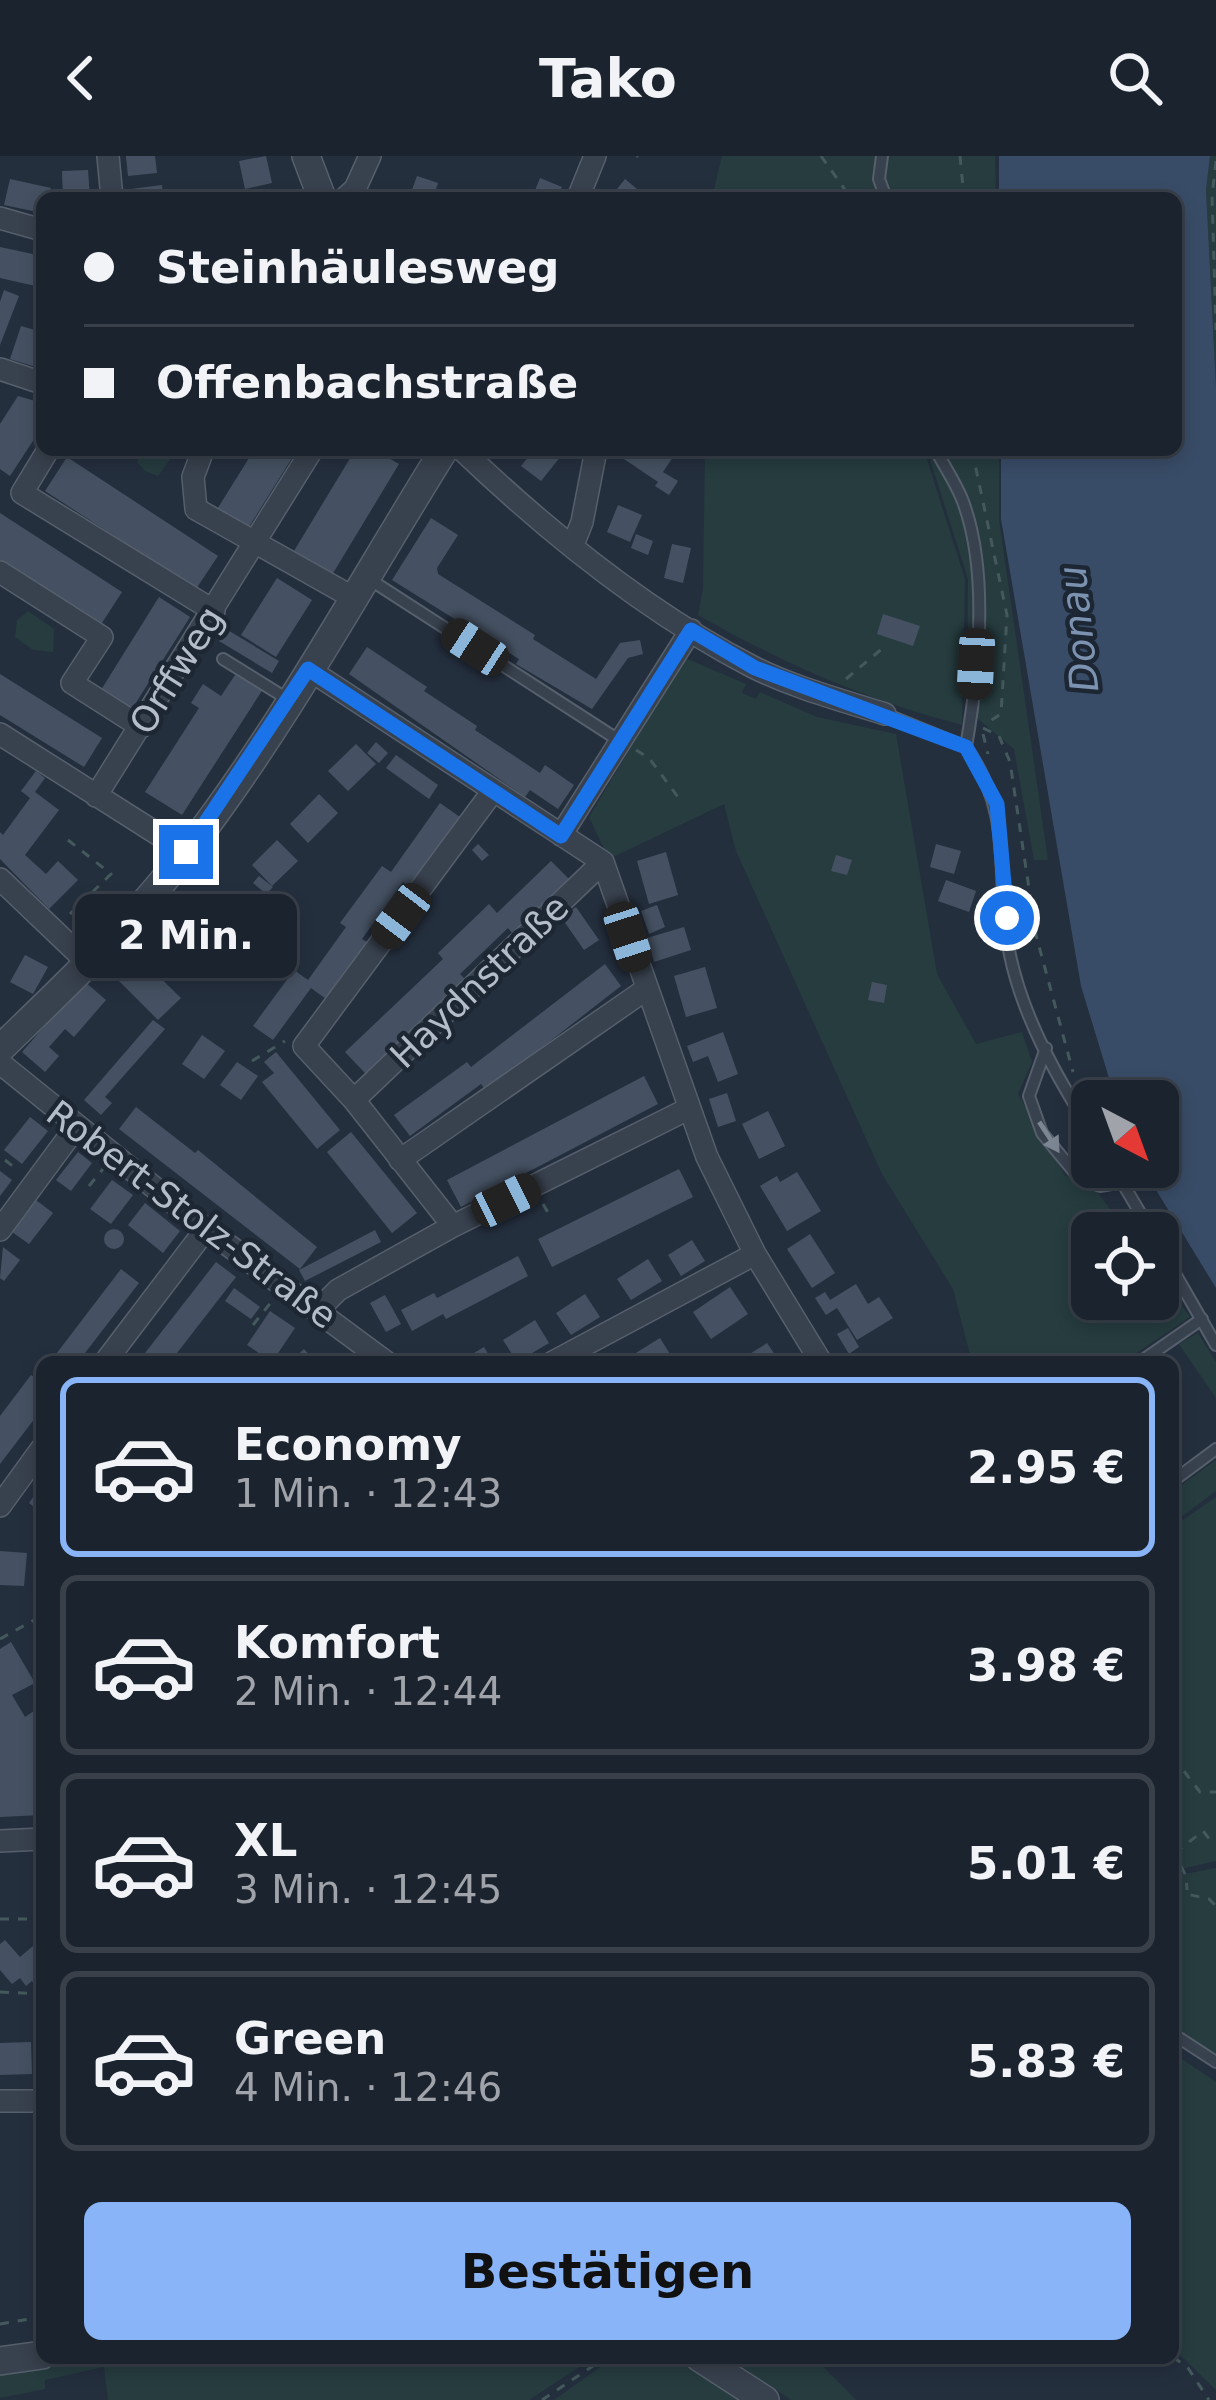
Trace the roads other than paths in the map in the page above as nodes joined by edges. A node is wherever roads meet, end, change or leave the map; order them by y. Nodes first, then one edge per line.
1 (108, 156) edge
2 (306, 156) edge
3 (370, 156) edge
4 (596, 156) edge
5 (882, 156) edge
6 (111, 192) edge
7 (320, 192) edge
8 (352, 192) edge
9 (581, 192) edge
10 (884, 192) edge
11 (0, 218) edge
12 (36, 228) edge
13 (0, 369) edge
14 (36, 381) edge
15 (44, 456) edge
16 (200, 456) edge
17 (308, 456) edge
18 (440, 456) edge
19 (468, 456) edge
20 (595, 456) edge
21 (939, 456) edge
22 (256, 544) junction
23 (573, 545) junction
24 (0, 572) edge
25 (358, 587) junction
26 (214, 611) junction
27 (691, 630) junction
28 (223, 659) dead end
29 (308, 669) junction
30 (289, 700) junction
31 (885, 714) joint
32 (141, 727) junction
33 (0, 734) edge
34 (620, 741) junction
35 (966, 747) junction
36 (493, 791) junction
37 (96, 796) junction
38 (561, 836) junction
39 (186, 852) junction
40 (603, 862) junction
41 (0, 879) edge
42 (87, 962) junction
43 (645, 990) junction
44 (1046, 1048) junction
45 (0, 1049) edge
46 (0, 1064) edge
47 (1071, 1099) edge
48 (354, 1100) junction
49 (688, 1109) junction
50 (76, 1127) junction
51 (400, 1160) junction
52 (1071, 1168) edge
53 (453, 1226) junction
54 (206, 1229) junction
55 (0, 1230) edge
56 (755, 1253) junction
57 (1179, 1280) edge
58 (318, 1310) junction
59 (1202, 1319) junction
60 (1216, 1345) edge
61 (110, 1356) edge
62 (378, 1356) edge
63 (564, 1356) edge
64 (816, 1356) edge
65 (1149, 1356) edge
66 (1216, 1448) edge
67 (36, 1456) edge
68 (1179, 1476) edge
69 (0, 1506) edge
70 (33, 1839) edge
71 (0, 1841) edge
72 (1179, 2038) edge
73 (1216, 2062) edge
74 (0, 2101) edge
75 (36, 2101) edge
76 (36, 2356) edge
77 (0, 2361) edge
78 (709, 2364) edge
79 (765, 2400) edge

1 - 6 street
2 - 7 street
3 - 8 street
4 - 9 street
5 - 10 lane
11 - 12 street
13 - 14 street
15 - 26 street
16 - 22 street
17 - 22 street, Orffweg
18 - 25 street
19 - 23 street
20 - 23 street
21 - 35 lane
22 - 25 street
22 - 26 street, Orffweg
23 - 27 street
24 - 32 street
25 - 29 street
25 - 34 lane
26 - 32 street, Orffweg
27 - 31 street
27 - 34 street
28 - 30 lane
29 - 30 street
29 - 36 street
30 - 39 street
31 - 35 lane
32 - 37 street, Orffweg
33 - 37 street
34 - 38 street
35 - 44 lane
36 - 38 street
36 - 48 street
37 - 39 street
38 - 40 street
39 - 42 street
40 - 43 street
40 - 48 street, Haydnstraße
41 - 42 street
42 - 45 street
43 - 49 street
43 - 51 street
44 - 47 lane
44 -> 52 lane
46 - 50 street, Robert-Stolz-Straße
48 - 51 street
49 - 53 street
49 - 56 street
50 - 54 street, Robert-Stolz-Straße
50 - 55 street
51 - 53 street
53 - 58 street
54 - 58 street, Robert-Stolz-Straße
54 - 61 street
56 - 63 street
56 - 64 street
57 - 59 lane
58 - 62 street, Robert-Stolz-Straße
59 - 60 lane
59 - 65 lane
66 - 68 lane
67 - 69 street
70 - 71 street
72 - 73 lane
74 - 75 street
76 - 77 street
78 - 79 street

